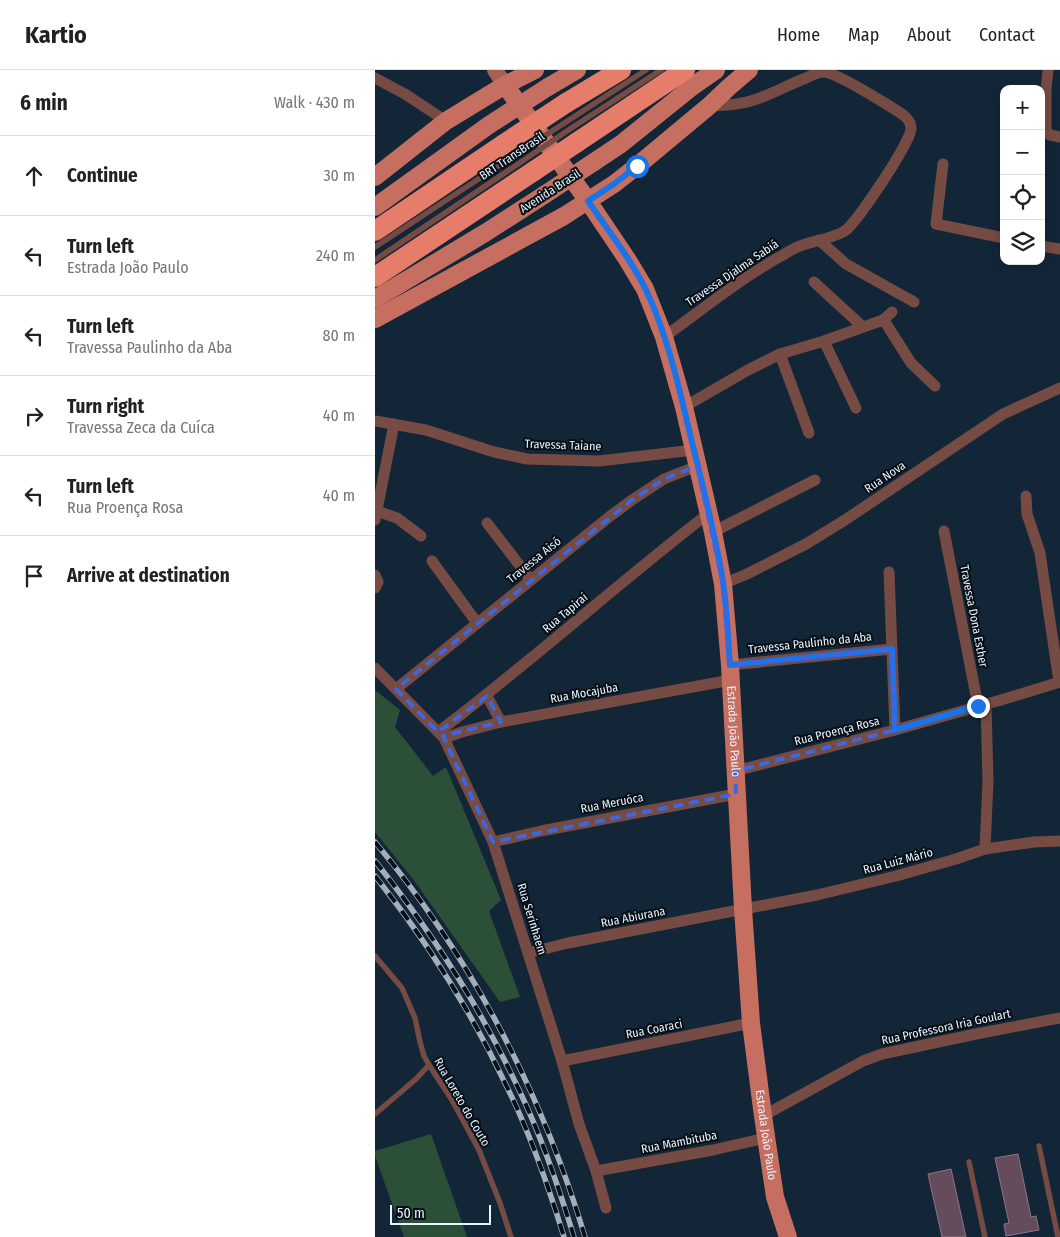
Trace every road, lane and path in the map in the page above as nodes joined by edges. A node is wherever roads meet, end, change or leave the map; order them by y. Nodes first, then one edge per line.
1 (495, 70) edge
2 (535, 70) edge
3 (577, 70) edge
4 (621, 70) edge
5 (646, 70) edge
6 (661, 70) edge
7 (685, 70) edge
8 (716, 70) edge
9 (749, 70) edge
10 (1047, 70) edge
11 (375, 78) edge
12 (505, 85) junction
13 (709, 106) junction
14 (566, 113) junction
15 (446, 121) junction
16 (573, 136) junction
17 (1060, 136) edge
18 (508, 150) junction
19 (943, 164) dead end
20 (526, 168) junction
21 (375, 177) edge
22 (588, 201) junction
23 (375, 207) edge
24 (375, 231) edge
25 (1000, 237) edge
26 (819, 240) junction
27 (375, 247) edge
28 (1045, 247) edge
29 (1060, 249) edge
30 (375, 260) edge
31 (375, 277) edge
32 (814, 282) dead end
33 (375, 299) edge
34 (914, 302) dead end
35 (375, 319) edge
36 (863, 326) junction
37 (664, 337) junction
38 (825, 341) junction
39 (780, 354) junction
40 (935, 386) dead end
41 (1060, 388) edge
42 (684, 407) junction
43 (856, 408) dead end
44 (375, 421) edge
45 (394, 424) junction
46 (809, 434) dead end
47 (696, 458) junction
48 (815, 480) dead end
49 (1026, 496) dead end
50 (709, 513) junction
51 (376, 515) edge
52 (487, 522) dead end
53 (944, 531) dead end
54 (713, 532) junction
55 (421, 536) dead end
56 (432, 561) dead end
57 (889, 572) dead end
58 (375, 575) edge
59 (531, 580) junction
60 (723, 584) junction
61 (375, 588) edge
62 (477, 623) junction
63 (892, 649) junction
64 (375, 668) edge
65 (730, 673) junction
66 (1060, 682) edge
67 (395, 689) junction
68 (487, 696) junction
69 (982, 705) junction
70 (501, 722) junction
71 (895, 730) junction
72 (441, 735) junction
73 (735, 771) junction
74 (736, 794) junction
75 (1060, 841) edge
76 (493, 842) junction
77 (985, 849) junction
78 (743, 909) junction
79 (528, 953) junction
80 (375, 956) edge
81 (1060, 1018) edge
82 (751, 1023) junction
83 (562, 1061) junction
84 (429, 1065) junction
85 (375, 1114) edge
86 (763, 1116) junction
87 (766, 1138) junction
88 (1039, 1146) dead end
89 (969, 1162) dead end
90 (596, 1171) junction
91 (606, 1208) dead end
92 (511, 1237) edge
93 (788, 1237) edge
94 (985, 1237) edge
95 (1058, 1237) edge

1 - 12 main road, Estrada João Paulo
2 - 12 main road
3 - 23 main road, bridge
4 - 14 highway
5 - 14 lane
6 - 16 lane
7 - 16 highway, Avenida Brasil
8 - 33 main road, Avenida Brasil, bridge
9 - 13 main road
10 - 17 street
11 - 15 street
12 - 15 main road
12 - 22 main road, Estrada João Paulo
13 - 22 main road
13 - 26 street, Travessa Djalma Sabiá
14 - 18 highway, bridge
15 - 21 main road
16 - 20 highway, Avenida Brasil, bridge
18 - 24 highway
18 - 27 lane, BRT TransBrasil
19 - 25 street
20 - 30 lane, BRT TransBrasil
20 - 31 highway, Avenida Brasil
22 - 35 main road
22 - 37 main road, Estrada João Paulo
26 - 34 street
26 - 37 street, Travessa Djalma Sabiá
28 - 29 street
32 - 36 street
36 - 38 street
36 - 40 street
37 - 42 main road, Estrada João Paulo
38 - 39 street
38 - 43 street
39 - 42 street
39 - 46 street
41 - 60 street, Rua Nova
42 - 47 main road, Estrada João Paulo
44 - 45 street, Travessa Taiane
45 - 47 street, Travessa Taiane
45 - 51 street
47 - 50 main road, Estrada João Paulo
47 - 59 street, Travessa Aisó
48 - 54 street
49 - 66 street
50 - 54 main road, Estrada João Paulo
50 - 68 street, Rua Tapiraí
51 - 55 street
52 - 59 street
53 - 69 street, Travessa Dona Esther
54 - 60 main road, Estrada João Paulo
56 - 62 street
57 - 63 street
58 - 61 street
59 - 62 street, Travessa Aisó
60 - 65 main road, Estrada João Paulo
62 - 67 street, Travessa Aisó
63 - 65 street, Travessa Paulinho da Aba
63 - 71 street
64 - 67 street, Rua Serinhaem
65 - 70 street, Rua Mocajuba
65 - 73 main road, Estrada João Paulo
66 - 69 street, Rua Proença Rosa
67 - 72 street, Rua Serinhaem
68 - 70 street
68 - 72 street, Rua Tapiraí
69 - 71 street, Rua Proença Rosa
69 - 77 street, Travessa Dona Esther
70 - 72 street, Rua Mocajuba
71 - 73 street, Rua Proença Rosa
72 - 76 street, Rua Serinhaem
73 - 74 main road, Estrada João Paulo
74 - 76 street, Rua Meruóca
74 - 78 main road, Estrada João Paulo
75 - 77 street, Rua Luiz Mário
76 - 79 street, Rua Serinhaem
77 - 78 street, Rua Luiz Mário
78 - 79 street, Rua Abiurana
78 - 82 main road, Estrada João Paulo
79 - 83 street, Rua Serinhaem
80 - 84 lane, Rua Loreto do Couto
81 - 86 street, Rua Professora Iria Goulart
82 - 83 street, Rua Coaraci
82 - 86 main road, Estrada João Paulo
83 - 90 street, Rua Serinhaem
84 - 85 lane
84 - 92 lane, Rua Loreto do Couto
86 - 87 main road, Estrada João Paulo
87 - 90 street, Rua Mambituba
87 - 93 main road, Estrada João Paulo
88 - 95 lane
89 - 94 lane
90 - 91 street, Rua Serinhaem

